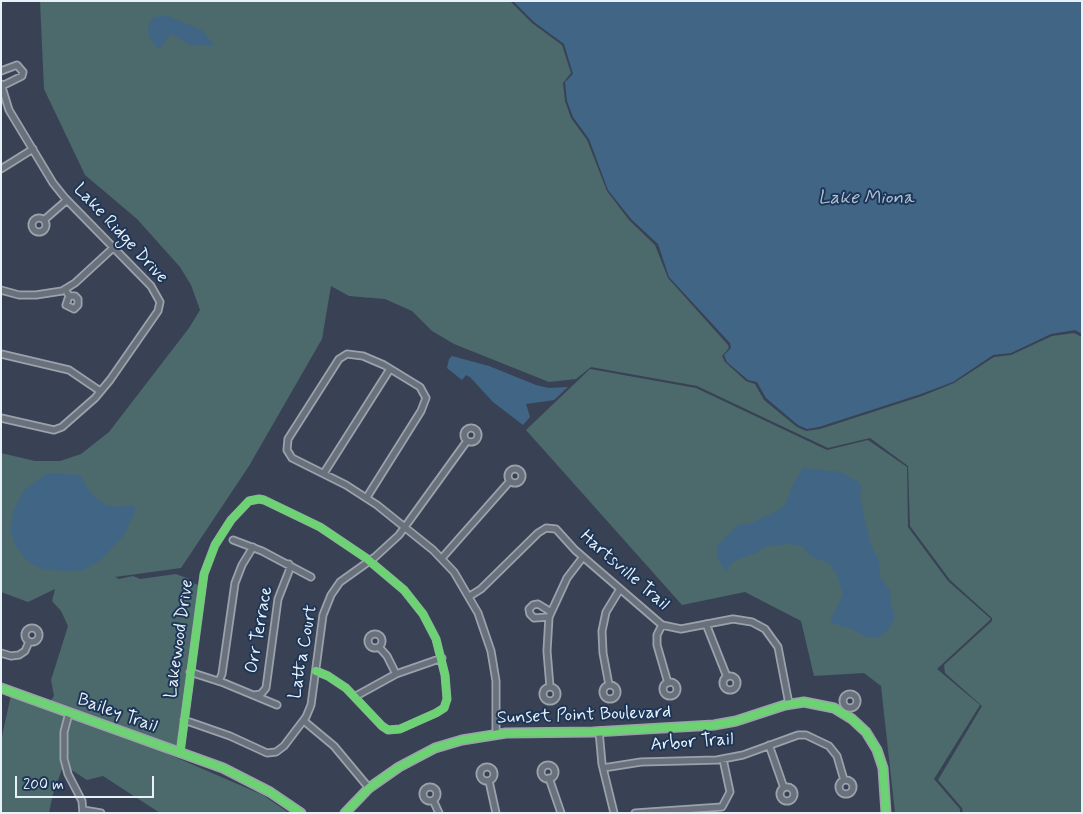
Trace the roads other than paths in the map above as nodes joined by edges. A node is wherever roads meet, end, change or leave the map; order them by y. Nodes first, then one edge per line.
1 (1, 71) edge
2 (2, 85) edge
3 (33, 150) junction
4 (1, 169) edge
5 (67, 200) junction
6 (44, 220) dead end
7 (113, 248) junction
8 (65, 289) junction
9 (1, 290) edge
10 (69, 296) dead end
11 (1, 354) edge
12 (390, 369) junction
13 (100, 391) junction
14 (1, 418) edge
15 (466, 441) dead end
16 (324, 473) junction
17 (510, 481) dead end
18 (367, 498) junction
19 (405, 527) junction
20 (233, 540) dead end
21 (253, 547) junction
22 (583, 557) junction
23 (442, 558) junction
24 (370, 561) junction
25 (289, 564) junction
26 (311, 577) dead end
27 (620, 590) junction
28 (470, 596) junction
29 (706, 624) junction
30 (662, 625) junction
31 (29, 642) dead end
32 (379, 646) dead end
33 (1, 653) edge
34 (442, 658) junction
35 (316, 671) junction
36 (190, 672) junction
37 (396, 674) junction
38 (727, 677) dead end
39 (219, 681) junction
40 (668, 683) dead end
41 (610, 685) dead end
42 (550, 687) dead end
43 (1, 688) edge
44 (255, 695) junction
45 (356, 696) junction
46 (789, 704) junction
47 (277, 705) dead end
48 (69, 713) junction
49 (184, 720) junction
50 (304, 721) junction
51 (599, 732) junction
52 (496, 734) junction
53 (769, 745) junction
54 (180, 752) junction
55 (723, 758) junction
56 (604, 768) junction
57 (549, 778) dead end
58 (844, 780) dead end
59 (489, 781) dead end
60 (369, 788) junction
61 (784, 788) dead end
62 (433, 800) dead end
63 (83, 811) edge
64 (102, 813) edge
65 (302, 813) edge
66 (345, 813) edge
67 (438, 813) edge
68 (496, 813) edge
69 (561, 813) edge
70 (614, 813) edge
71 (635, 813) edge
72 (886, 813) edge

1 - 2 street, Lake Ridge Drive
2 - 3 street, Lake Ridge Drive
3 - 4 street
3 - 5 street, Lake Ridge Drive
5 - 6 street
5 - 7 street, Lake Ridge Drive
7 - 8 street
7 - 13 street, Lake Ridge Drive
8 - 9 street
8 - 10 street
11 - 13 street
12 - 16 street
12 - 16 street
12 - 18 street
13 - 14 street, Lake Ridge Drive
15 - 19 street, Latta Court
16 - 18 street
17 - 23 street
18 - 19 street
19 - 23 street
19 - 24 street, Latta Court
20 - 21 street
21 - 25 street
21 - 39 street
22 - 27 street, Hartsville Trail
22 - 28 street, Hartsville Trail
22 - 42 street
23 - 28 street
24 - 34 street, Lakewood Drive
24 - 35 street, Latta Court
24 - 36 street, Lakewood Drive
25 - 26 street
25 - 44 street, Orr Terrace
27 - 30 street, Hartsville Trail
27 - 41 street
28 - 52 street
29 - 30 street, Hartsville Trail
29 - 38 street
29 - 46 street, Hartsville Trail
30 - 40 street
31 - 33 street
32 - 37 street
34 - 37 street
34 - 45 street, Lakewood Drive
35 - 45 street, Lakewood Drive
35 - 50 street, Latta Court
36 - 39 street
36 - 49 street, Lakewood Drive
37 - 45 street
39 - 44 street
43 - 48 street, Bailey Trail
44 - 47 street
46 - 51 street, Sunset Point Boulevard
46 - 72 street, Sunset Point Boulevard
48 - 54 street, Bailey Trail
48 - 63 street
49 - 50 street, Latta Court
49 - 54 street, Lakewood Drive
50 - 60 street
51 - 52 street, Sunset Point Boulevard
51 - 56 street
52 - 60 street, Sunset Point Boulevard
53 - 55 street, Arbor Trail
53 - 58 street, Arbor Trail
53 - 61 street
54 - 65 street, Bailey Trail
55 - 56 street, Arbor Trail
55 - 71 street
56 - 70 street
57 - 69 street
59 - 68 street
60 - 66 street, Sunset Point Boulevard
62 - 67 street
63 - 64 street

